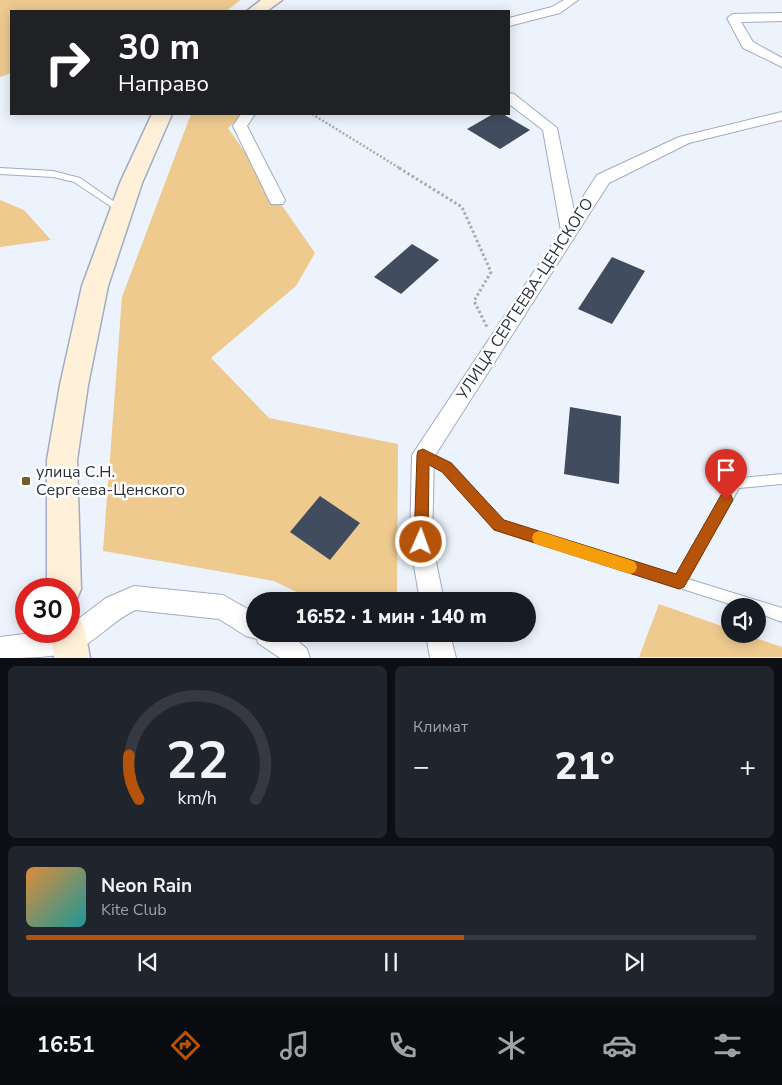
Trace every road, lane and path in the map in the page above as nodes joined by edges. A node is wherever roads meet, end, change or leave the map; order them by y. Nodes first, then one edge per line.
1 (273, 0) edge
2 (572, 0) edge
3 (258, 10) edge
4 (782, 17) edge
5 (510, 22) edge
6 (782, 63) edge
7 (510, 98) edge
8 (780, 114) edge
9 (162, 115) edge
10 (247, 115) edge
11 (314, 115) edge
12 (0, 172) edge
13 (277, 200) dead end
14 (122, 210) junction
15 (568, 231) junction
16 (495, 343) junction
17 (423, 455) junction
18 (782, 479) edge
19 (64, 578) edge
20 (679, 582) junction
21 (430, 592) edge
22 (728, 598) edge
23 (766, 610) edge
24 (782, 615) edge
25 (246, 621) edge
26 (80, 635) edge
27 (280, 642) edge
28 (440, 642) edge
29 (70, 643) edge
30 (0, 650) edge
31 (298, 658) edge
32 (443, 658) edge

1 - 3 main road
2 - 5 street
4 - 6 street
7 - 15 street
8 - 15 street, УЛИЦА СЕРГЕЕВА-ЦЕНСКОГО
9 - 14 main road
10 - 13 street
11 - 16 path
12 - 14 lane
14 - 19 main road
15 - 16 street, УЛИЦА СЕРГЕЕВА-ЦЕНСКОГО
16 - 17 street, УЛИЦА СЕРГЕЕВА-ЦЕНСКОГО
17 - 20 lane
17 - 21 street
18 - 20 lane
20 - 22 lane
23 - 24 lane
25 - 26 street
27 - 31 street
28 - 32 street
29 - 30 street

